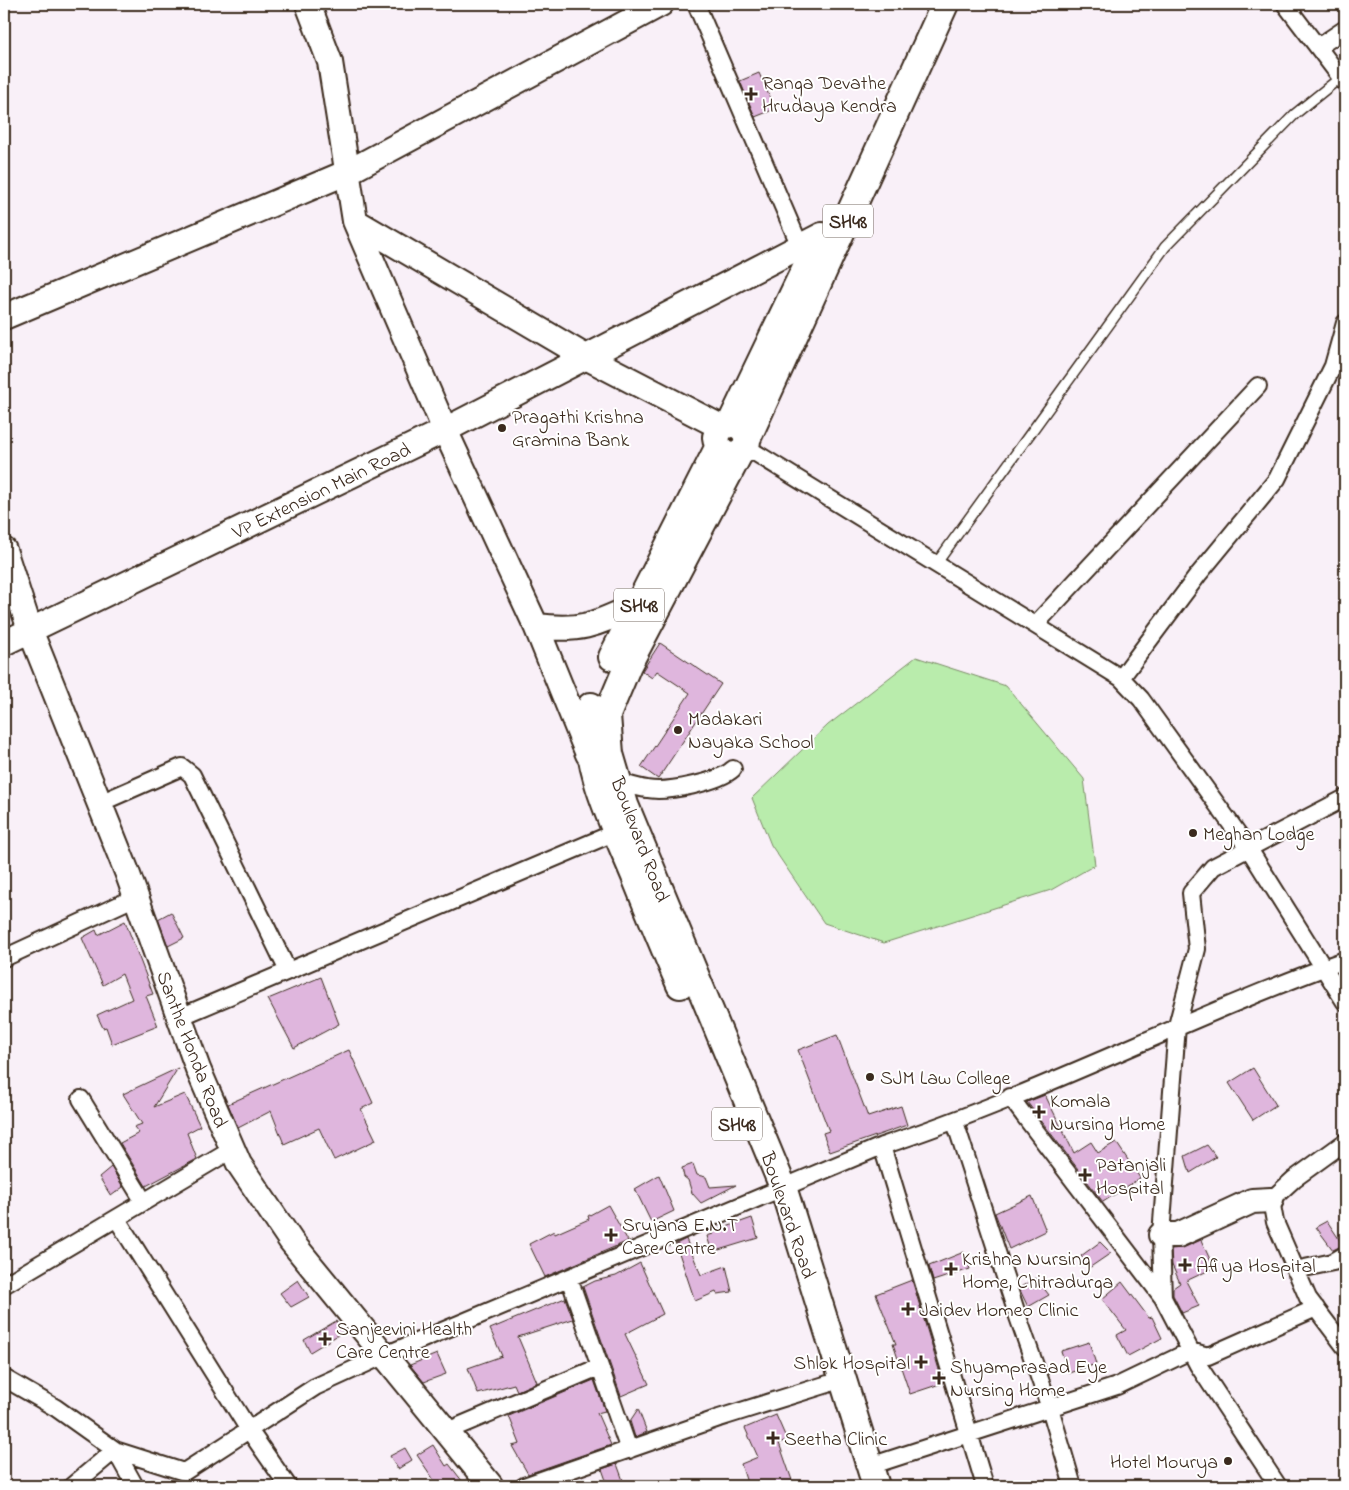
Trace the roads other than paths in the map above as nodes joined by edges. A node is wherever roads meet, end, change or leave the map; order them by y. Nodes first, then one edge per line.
1 (308, 4) edge
2 (661, 4) edge
3 (696, 4) edge
4 (927, 4) edge
5 (945, 4) edge
6 (1285, 4) edge
7 (1345, 29) edge
8 (1318, 47) junction
9 (1343, 80) edge
10 (348, 172) junction
11 (355, 221) junction
12 (820, 241) junction
13 (4, 317) edge
14 (1345, 323) edge
15 (586, 357) junction
16 (1258, 386) dead end
17 (446, 430) junction
18 (734, 439) junction
19 (4, 550) edge
20 (936, 564) junction
21 (639, 604) junction
22 (1035, 625) junction
23 (536, 626) junction
24 (30, 630) junction
25 (4, 643) edge
26 (1121, 678) junction
27 (733, 768) dead end
28 (605, 772) junction
29 (1345, 798) edge
30 (100, 803) junction
31 (616, 832) junction
32 (1249, 849) junction
33 (136, 897) junction
34 (4, 958) edge
35 (1345, 960) edge
36 (1324, 968) junction
37 (288, 971) junction
38 (1345, 1002) edge
39 (180, 1017) junction
40 (1177, 1026) junction
41 (1010, 1098) junction
42 (81, 1099) dead end
43 (955, 1122) junction
44 (1345, 1142) edge
45 (882, 1146) junction
46 (233, 1149) junction
47 (775, 1190) junction
48 (1272, 1200) junction
49 (144, 1202) junction
50 (117, 1219) junction
51 (1161, 1235) junction
52 (1345, 1255) edge
53 (1295, 1270) junction
54 (569, 1278) junction
55 (4, 1285) edge
56 (1163, 1298) junction
57 (1316, 1308) junction
58 (1345, 1347) edge
59 (1190, 1351) junction
60 (385, 1355) junction
61 (599, 1367) junction
62 (4, 1378) edge
63 (828, 1384) junction
64 (1050, 1408) junction
65 (249, 1430) junction
66 (447, 1431) junction
67 (969, 1435) junction
68 (115, 1450) junction
69 (629, 1450) junction
70 (869, 1480) edge
71 (72, 1486) edge
72 (135, 1486) edge
73 (288, 1486) edge
74 (491, 1486) edge
75 (524, 1486) edge
76 (985, 1486) edge
77 (1073, 1486) edge
78 (1278, 1486) edge

1 - 10 street
2 - 10 street
3 - 12 street
4 - 12 main road, SH48
5 - 12 main road, SH48
6 - 8 street
7 - 8 street
8 - 9 street
9 - 20 lane
10 - 11 street
10 - 13 street
11 - 15 street
11 - 17 street
12 - 15 street, VP Extension Main Road
12 - 18 main road, SH48
14 - 26 street
15 - 17 street, VP Extension Main Road
15 - 18 street
16 - 22 street
17 - 23 street
17 - 24 street, VP Extension Main Road
18 - 20 street
18 - 21 main road, SH48
18 - 28 main road, SH48
19 - 24 street, Santhe Honda Road
20 - 22 street
21 - 23 street
21 - 28 main road, SH48
22 - 26 street
23 - 28 street
24 - 25 street, VP Extension Main Road
24 - 30 street, Santhe Honda Road
26 - 32 street
27 - 28 street
28 - 31 main road, Boulevard Road / SH48
28 - 47 main road, Boulevard Road / SH48
29 - 32 street
30 - 33 street, Santhe Honda Road
30 - 37 street
31 - 37 street
31 - 47 main road, Boulevard Road / SH48
32 - 36 street
32 - 40 street
33 - 34 street
33 - 39 street, Santhe Honda Road
35 - 36 street
36 - 38 street
36 - 40 street
37 - 39 street
39 - 46 street, Santhe Honda Road
40 - 41 street
40 - 51 street
41 - 43 street
41 - 56 street
42 - 49 street
43 - 45 street
43 - 64 street
44 - 48 street
45 - 47 street
45 - 67 street
46 - 49 street
46 - 60 street, Santhe Honda Road
47 - 54 street
47 - 63 main road, Boulevard Road / SH48
47 - 70 main road, Boulevard Road / SH48
48 - 51 street
48 - 53 street
49 - 50 street
50 - 55 street
50 - 65 street
51 - 56 street
52 - 53 street
53 - 57 street
54 - 60 street
54 - 61 street
56 - 59 street
57 - 58 street
57 - 59 street
59 - 64 street
59 - 78 street
60 - 65 street
60 - 66 street, Santhe Honda Road
61 - 66 street
61 - 69 street
62 - 68 street
63 - 69 street
63 - 70 main road, Boulevard Road / SH48
64 - 67 street
64 - 77 street
65 - 68 street
65 - 73 street
66 - 74 street, Santhe Honda Road
67 - 70 street
67 - 76 street
68 - 71 street
68 - 72 street
69 - 75 street

